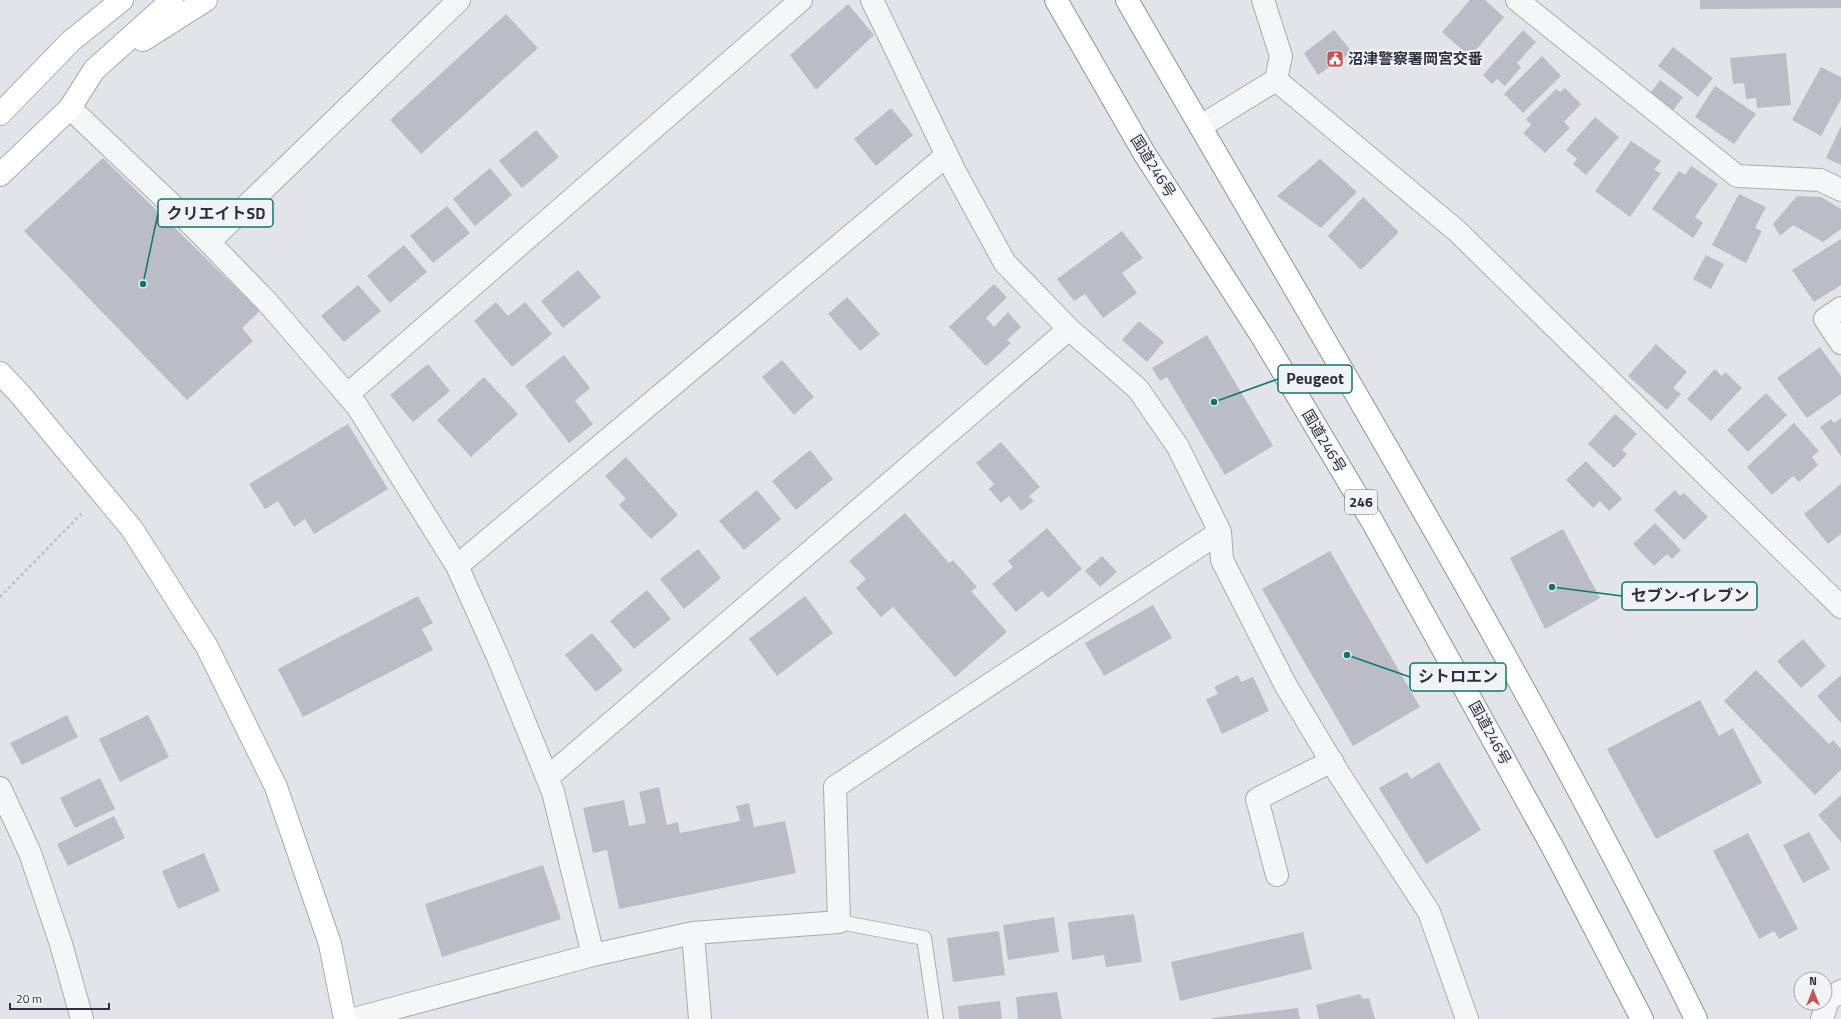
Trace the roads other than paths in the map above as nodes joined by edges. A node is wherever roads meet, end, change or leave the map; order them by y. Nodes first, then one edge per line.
1 (105, 0) edge
2 (122, 0) edge
3 (172, 0) edge
4 (206, 0) edge
5 (459, 0) edge
6 (872, 0) edge
7 (1056, 0) edge
8 (1263, 0) edge
9 (1517, 0) edge
10 (787, 4) edge
11 (1131, 6) edge
12 (71, 41) junction
13 (94, 70) junction
14 (1276, 80) junction
15 (70, 108) junction
16 (0, 114) edge
17 (1201, 126) junction
18 (947, 155) junction
19 (0, 175) edge
20 (1841, 190) edge
21 (208, 242) junction
22 (1841, 308) edge
23 (1069, 329) junction
24 (1841, 343) edge
25 (0, 373) edge
26 (347, 395) junction
27 (1220, 532) junction
28 (457, 566) junction
29 (1841, 607) edge
30 (1332, 761) junction
31 (547, 778) junction
32 (0, 788) edge
33 (1277, 875) dead end
34 (839, 922) junction
35 (693, 933) junction
36 (593, 955) junction
37 (1841, 991) edge
38 (82, 1019) edge
39 (345, 1019) edge
40 (354, 1019) edge
41 (700, 1019) edge
42 (936, 1019) edge
43 (1467, 1019) edge
44 (1642, 1019) edge
45 (1696, 1019) edge
46 (1822, 1019) edge

1 - 12 main road
2 - 12 main road
3 - 13 main road
4 - 13 main road
5 - 21 street
6 - 18 street
7 - 44 main road, 国道246号 / 246
8 - 14 street
9 - 20 street
10 - 26 street
11 - 17 main road
12 - 16 main road
13 - 15 main road
14 - 17 street
14 - 29 street
15 - 19 main road
15 - 21 street
17 - 45 main road
18 - 23 street
18 - 28 street
21 - 26 street
22 - 24 street
23 - 27 street
23 - 31 street
25 - 39 main road
26 - 28 street
27 - 30 street
27 - 34 street
28 - 31 street
30 - 33 street
30 - 43 street
31 - 36 street
32 - 38 street
34 - 35 street
34 - 42 lane
35 - 36 street
35 - 41 street
36 - 40 street
37 - 46 street

